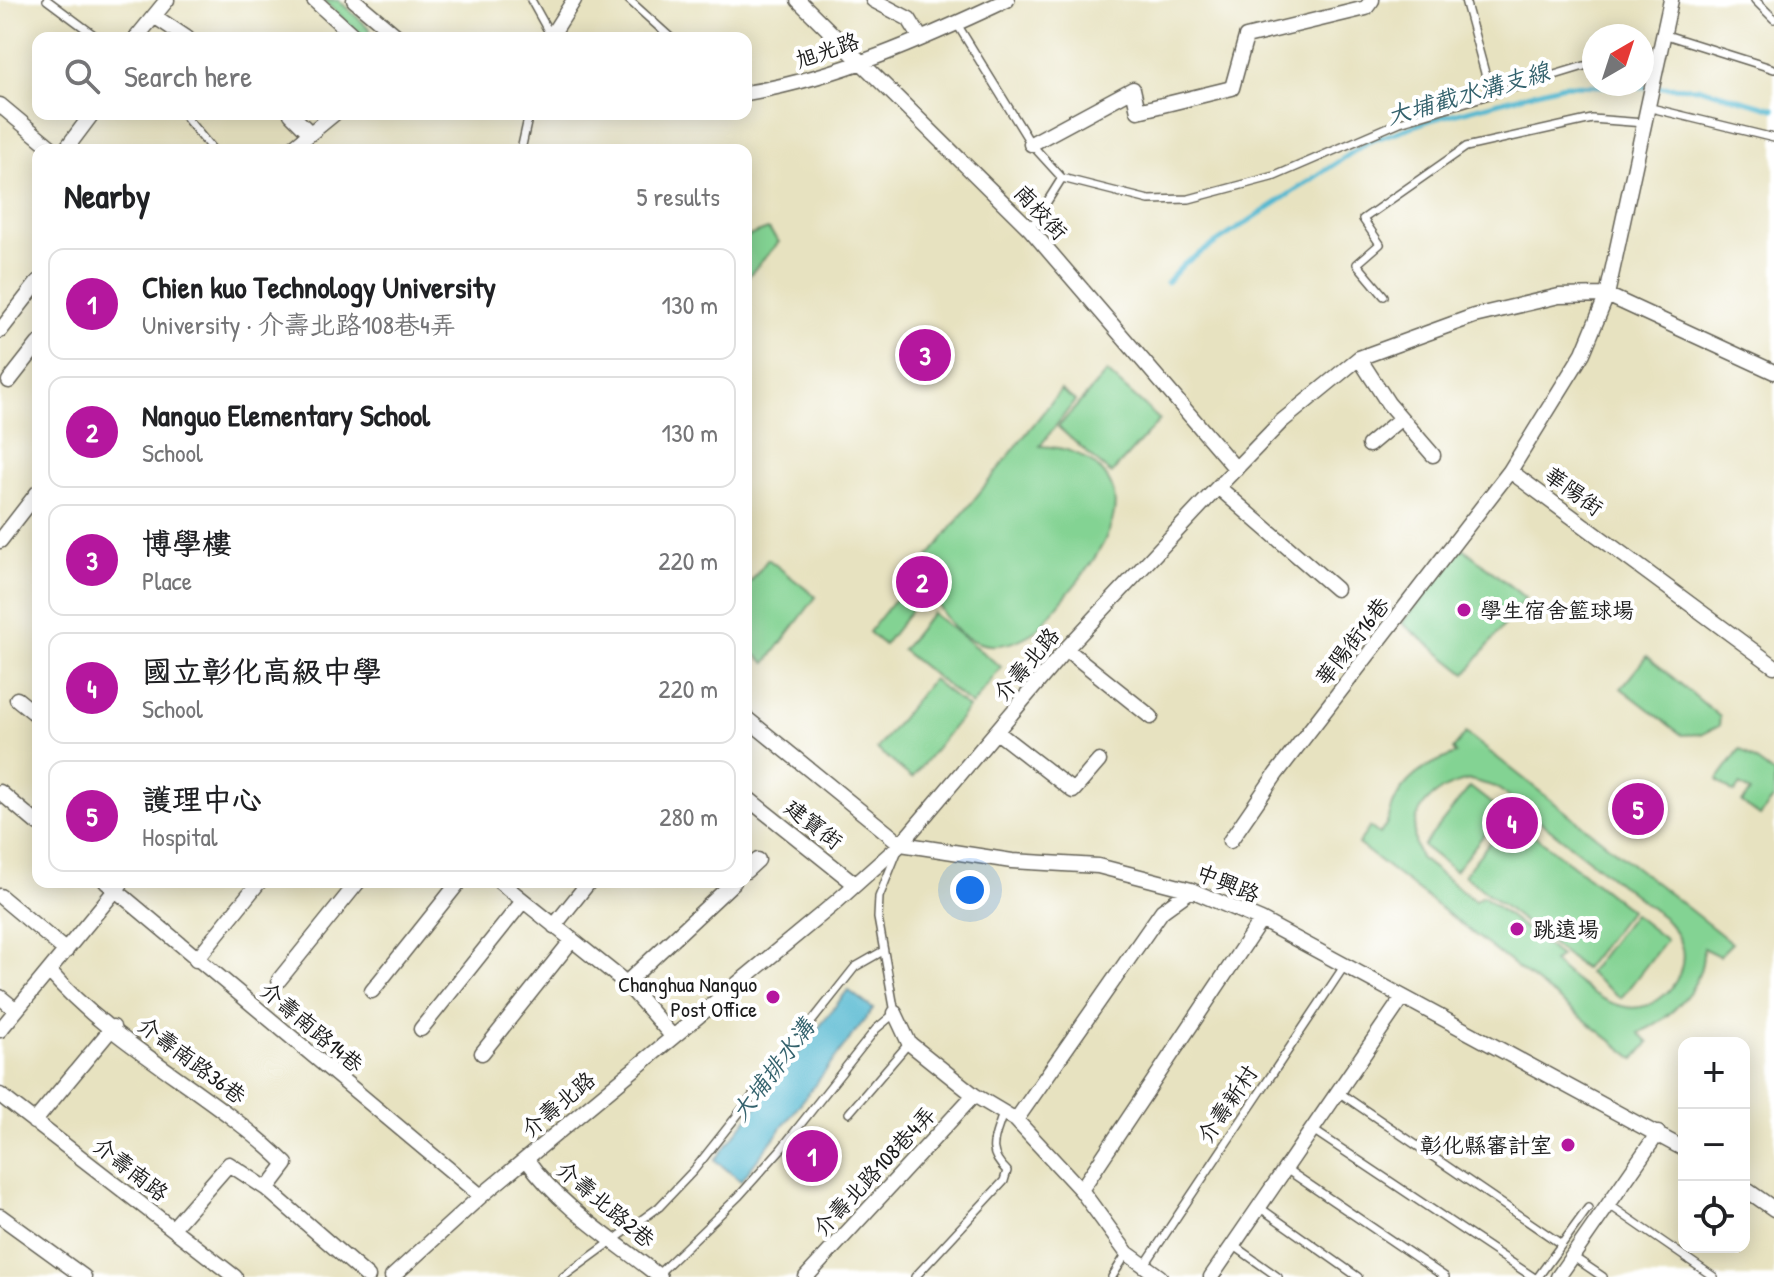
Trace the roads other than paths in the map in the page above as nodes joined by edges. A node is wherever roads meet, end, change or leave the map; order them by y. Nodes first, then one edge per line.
1 (47, 0) edge
2 (167, 0) edge
3 (314, 0) edge
4 (354, 0) edge
5 (531, 0) edge
6 (574, 0) edge
7 (629, 0) edge
8 (798, 0) edge
9 (873, 0) edge
10 (1007, 0) edge
11 (1372, 0) edge
12 (1465, 0) edge
13 (1671, 0) edge
14 (1755, 0) edge
15 (154, 16) junction
16 (1774, 19) edge
17 (955, 23) junction
18 (90, 32) edge
19 (141, 32) edge
20 (178, 32) edge
21 (349, 32) edge
22 (392, 32) edge
23 (548, 32) edge
24 (554, 32) edge
25 (664, 32) edge
26 (1663, 34) junction
27 (920, 37) junction
28 (1654, 59) edge
29 (860, 63) junction
30 (1582, 67) edge
31 (1774, 69) edge
32 (752, 92) edge
33 (1491, 95) junction
34 (1648, 96) edge
35 (0, 105) edge
36 (1647, 107) junction
37 (88, 120) edge
38 (188, 120) edge
39 (297, 120) edge
40 (326, 120) edge
41 (528, 120) edge
42 (1644, 123) junction
43 (310, 133) junction
44 (1774, 138) edge
45 (47, 144) edge
46 (70, 144) edge
47 (208, 144) edge
48 (297, 144) edge
49 (522, 144) edge
50 (1031, 144) junction
51 (1062, 178) junction
52 (1030, 229) junction
53 (32, 290) edge
54 (1607, 295) junction
55 (1384, 296) dead end
56 (0, 331) edge
57 (32, 352) edge
58 (1359, 358) junction
59 (1774, 372) edge
60 (9, 381) dead end
61 (1400, 419) junction
62 (1369, 445) dead end
63 (1433, 455) dead end
64 (1236, 469) junction
65 (1510, 471) junction
66 (1218, 487) junction
67 (32, 500) edge
68 (0, 541) edge
69 (1336, 589) dead end
70 (1066, 649) junction
71 (1774, 666) edge
72 (17, 699) dead end
73 (32, 711) edge
74 (1151, 717) dead end
75 (752, 723) edge
76 (997, 732) junction
77 (1099, 761) dead end
78 (0, 792) edge
79 (752, 802) edge
80 (32, 819) edge
81 (1230, 841) dead end
82 (901, 844) junction
83 (758, 860) dead end
84 (752, 866) edge
85 (855, 884) junction
86 (112, 888) edge
87 (117, 888) edge
88 (254, 888) edge
89 (353, 888) edge
90 (454, 888) edge
91 (507, 888) edge
92 (584, 888) edge
93 (728, 888) edge
94 (1191, 890) junction
95 (0, 896) edge
96 (523, 901) junction
97 (1261, 920) junction
98 (554, 926) junction
99 (572, 940) junction
100 (66, 951) junction
101 (883, 951) junction
102 (196, 960) junction
103 (1345, 965) junction
104 (49, 971) junction
105 (279, 980) dead end
106 (626, 983) junction
107 (372, 991) dead end
108 (0, 997) edge
109 (1403, 997) junction
110 (16, 1010) junction
111 (895, 1013) junction
112 (113, 1027) junction
113 (421, 1029) dead end
114 (0, 1030) edge
115 (672, 1036) junction
116 (909, 1043) junction
117 (482, 1053) dead end
118 (1337, 1091) junction
119 (0, 1095) edge
120 (974, 1095) junction
121 (849, 1113) dead end
122 (1010, 1116) junction
123 (34, 1122) junction
124 (1311, 1129) junction
125 (1658, 1133) junction
126 (1678, 1145) edge
127 (527, 1160) junction
128 (1284, 1168) junction
129 (267, 1189) junction
130 (1081, 1190) junction
131 (1750, 1192) edge
132 (481, 1196) junction
133 (1608, 1204) junction
134 (1257, 1206) junction
135 (1588, 1208) dead end
136 (1774, 1209) edge
137 (0, 1216) edge
138 (173, 1228) junction
139 (612, 1242) junction
140 (1231, 1243) junction
141 (1561, 1244) junction
142 (1127, 1253) junction
143 (1572, 1256) junction
144 (1144, 1267) junction
145 (658, 1276) edge
146 (84, 1277) edge
147 (235, 1277) edge
148 (368, 1277) edge
149 (392, 1277) edge
150 (563, 1277) edge
151 (806, 1277) edge
152 (915, 1277) edge
153 (1112, 1277) edge
154 (1160, 1277) edge
155 (1211, 1277) edge
156 (1278, 1277) edge
157 (1358, 1277) edge
158 (1445, 1277) edge
159 (1535, 1277) edge
160 (1558, 1277) edge
161 (1603, 1277) edge
162 (1714, 1277) edge

1 - 18 lane
2 - 15 street
3 - 21 street
4 - 22 street
5 - 23 lane
6 - 24 street
7 - 25 lane
8 - 29 street, 南校街
9 - 27 street
10 - 17 street, 旭光路
11 - 50 street
12 - 33 lane
13 - 26 street, 華陽街
14 - 16 lane
15 - 19 street
15 - 20 street
17 - 27 street, 旭光路
17 - 50 lane
26 - 28 street, 華陽街
26 - 31 lane
27 - 29 street, 旭光路
29 - 32 street, 旭光路
29 - 52 street, 南校街
30 - 33 lane
33 - 51 lane
34 - 36 street, 華陽街
35 - 45 street
36 - 42 street, 華陽街
36 - 44 lane
37 - 46 street
38 - 47 lane
39 - 43 street
40 - 43 street
41 - 49 lane
42 - 54 street, 華陽街
42 - 55 lane
43 - 48 street
50 - 51 lane
51 - 52 lane
52 - 64 street, 南校街
53 - 56 street
54 - 58 street, 介壽北路
54 - 59 street
54 - 65 street, 華陽街
57 - 60 street
58 - 61 street
58 - 64 street, 介壽北路
61 - 62 street
61 - 63 street
64 - 66 street, 介壽北路
65 - 71 street, 華陽街
65 - 81 street, 華陽街16巷
66 - 69 street
66 - 70 street, 介壽北路
67 - 68 street
70 - 74 street
70 - 76 street, 介壽北路
72 - 73 street
75 - 82 street
76 - 77 street
76 - 82 street, 介壽北路
78 - 80 street
79 - 85 street, 建寶街
82 - 85 street, 介壽北路
82 - 94 street, 中興路
82 - 101 lane
83 - 84 street
85 - 115 street, 介壽北路
86 - 100 street
87 - 102 street, 介壽南路14巷
88 - 102 street
89 - 105 street
90 - 107 street
91 - 96 street
92 - 98 street
93 - 106 street
94 - 97 street, 中興路
94 - 122 street
95 - 100 street
96 - 98 street
96 - 113 street
97 - 103 street, 中興路
97 - 130 street
98 - 99 street
99 - 106 street
99 - 117 street
100 - 104 street
101 - 111 lane
101 - 139 lane
102 - 132 street, 介壽南路14巷
103 - 109 street, 中興路
103 - 144 lane, 介壽新村
104 - 110 street
104 - 112 street, 介壽南路36巷
106 - 115 street
108 - 110 street
109 - 118 street
109 - 125 street, 中興路
110 - 114 street
111 - 116 street
111 - 145 lane
112 - 123 street
112 - 129 street, 介壽南路36巷
115 - 127 street, 介壽北路
116 - 120 street
116 - 121 lane
118 - 124 street
118 - 141 lane
119 - 123 street, 介壽南路
120 - 122 street
120 - 151 street, 介壽北路108巷4弄
122 - 130 street
122 - 152 lane
123 - 138 street, 介壽南路
124 - 128 street
124 - 159 lane
125 - 126 street, 中興路
125 - 133 street
127 - 132 street
127 - 139 street, 介壽北路2巷
128 - 134 street
128 - 158 lane
129 - 138 street
129 - 148 street
130 - 142 street
131 - 136 street
132 - 149 street
133 - 143 street
133 - 162 lane
134 - 140 street
134 - 157 lane
135 - 141 lane
137 - 146 street
138 - 147 street, 介壽南路
139 - 145 street, 介壽北路2巷
139 - 150 lane
140 - 155 street
140 - 156 lane
141 - 159 lane
142 - 144 street
142 - 153 lane
143 - 160 street
143 - 161 lane
144 - 154 street

